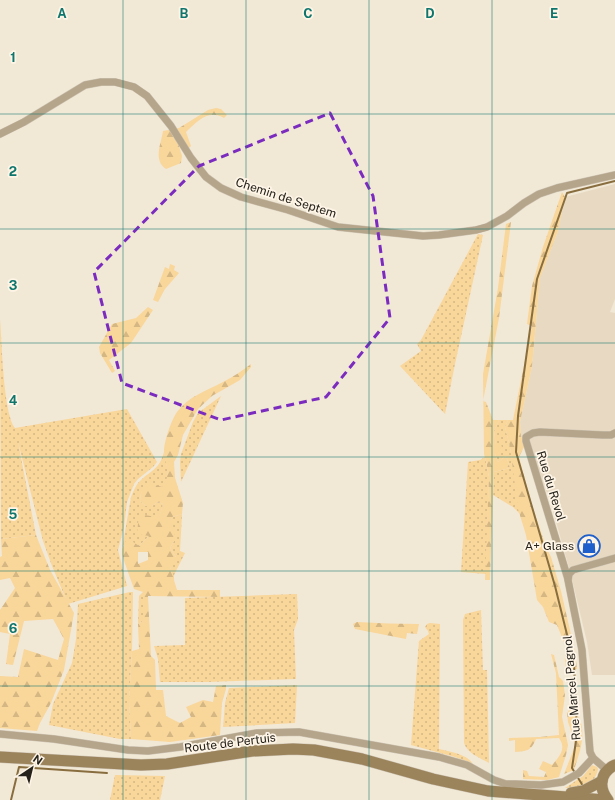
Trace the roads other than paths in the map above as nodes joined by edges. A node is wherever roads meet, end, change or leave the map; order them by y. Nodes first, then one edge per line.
1 (0, 134) edge
2 (615, 175) edge
3 (615, 433) edge
4 (615, 558) edge
5 (568, 580) junction
6 (0, 734) edge
7 (0, 757) edge
8 (593, 758) junction
9 (611, 767) edge
10 (602, 781) junction
11 (554, 795) junction
12 (605, 800) edge
13 (608, 800) edge

1 - 2 street, Chemin de Septem
3 - 5 street, Rue du Revol
4 - 5 street
5 - 8 street, Rue Marcel Pagnol
6 - 8 street
7 - 11 main road, Route de Pertuis
8 - 9 street
9 - 10 main road
10 - 11 main road, Route de Pertuis
10 - 13 main road
11 - 12 main road, Route de Pertuis

